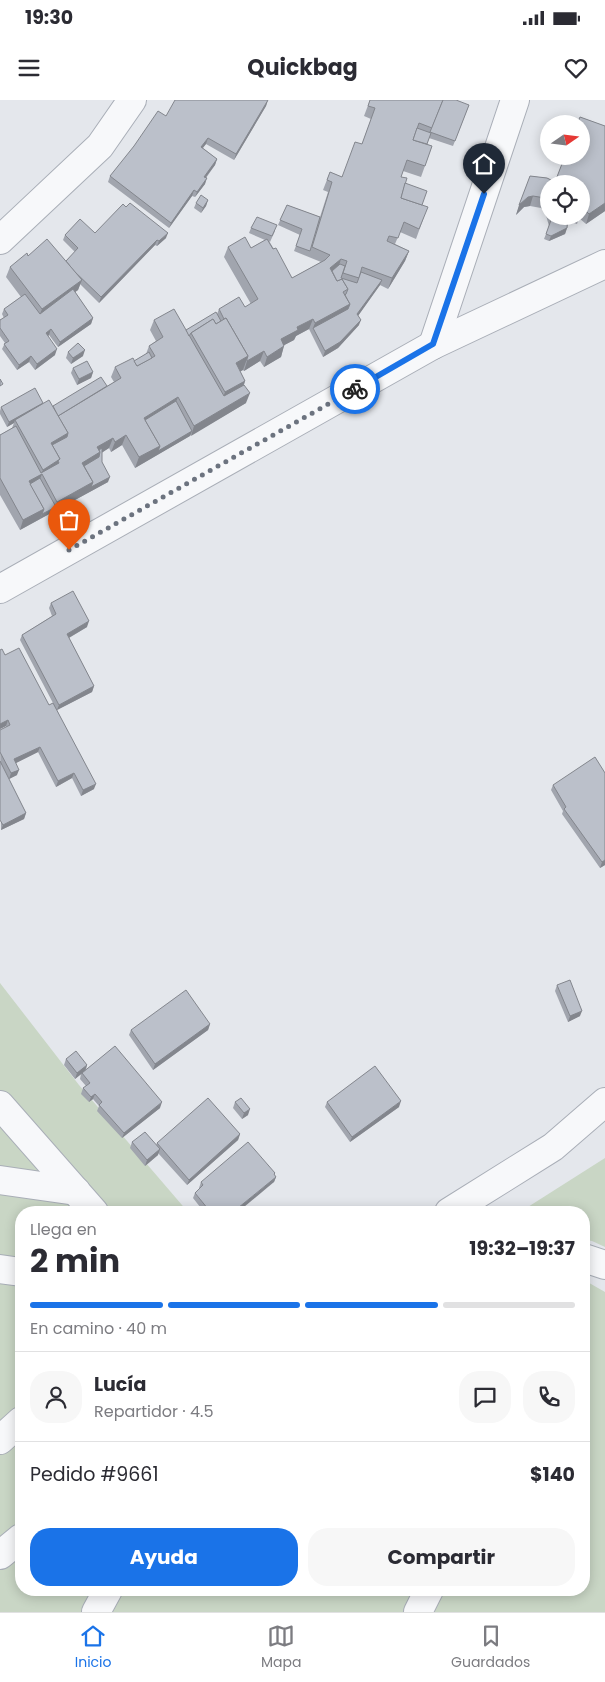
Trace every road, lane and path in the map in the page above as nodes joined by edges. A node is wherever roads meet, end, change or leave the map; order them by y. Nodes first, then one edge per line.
1 (132, 100) edge
2 (515, 100) edge
3 (0, 240) edge
4 (605, 264) edge
5 (433, 344) junction
6 (0, 589) edge
7 (605, 1102) edge
8 (0, 1105) edge
9 (0, 1180) edge
10 (76, 1191) junction
11 (89, 1206) edge
12 (459, 1206) edge
13 (590, 1260) edge
14 (605, 1265) edge
15 (0, 1269) edge
16 (15, 1271) edge
17 (15, 1426) edge
18 (0, 1439) edge
19 (15, 1543) edge
20 (0, 1555) edge
21 (105, 1596) edge
22 (426, 1596) edge
23 (96, 1612) edge
24 (418, 1612) edge

1 - 3 street
2 - 5 street
4 - 5 street
5 - 6 street
7 - 12 street
8 - 10 street
9 - 10 street
10 - 11 street
13 - 14 street
15 - 16 street
17 - 18 street
19 - 20 street
21 - 23 street
22 - 24 street

